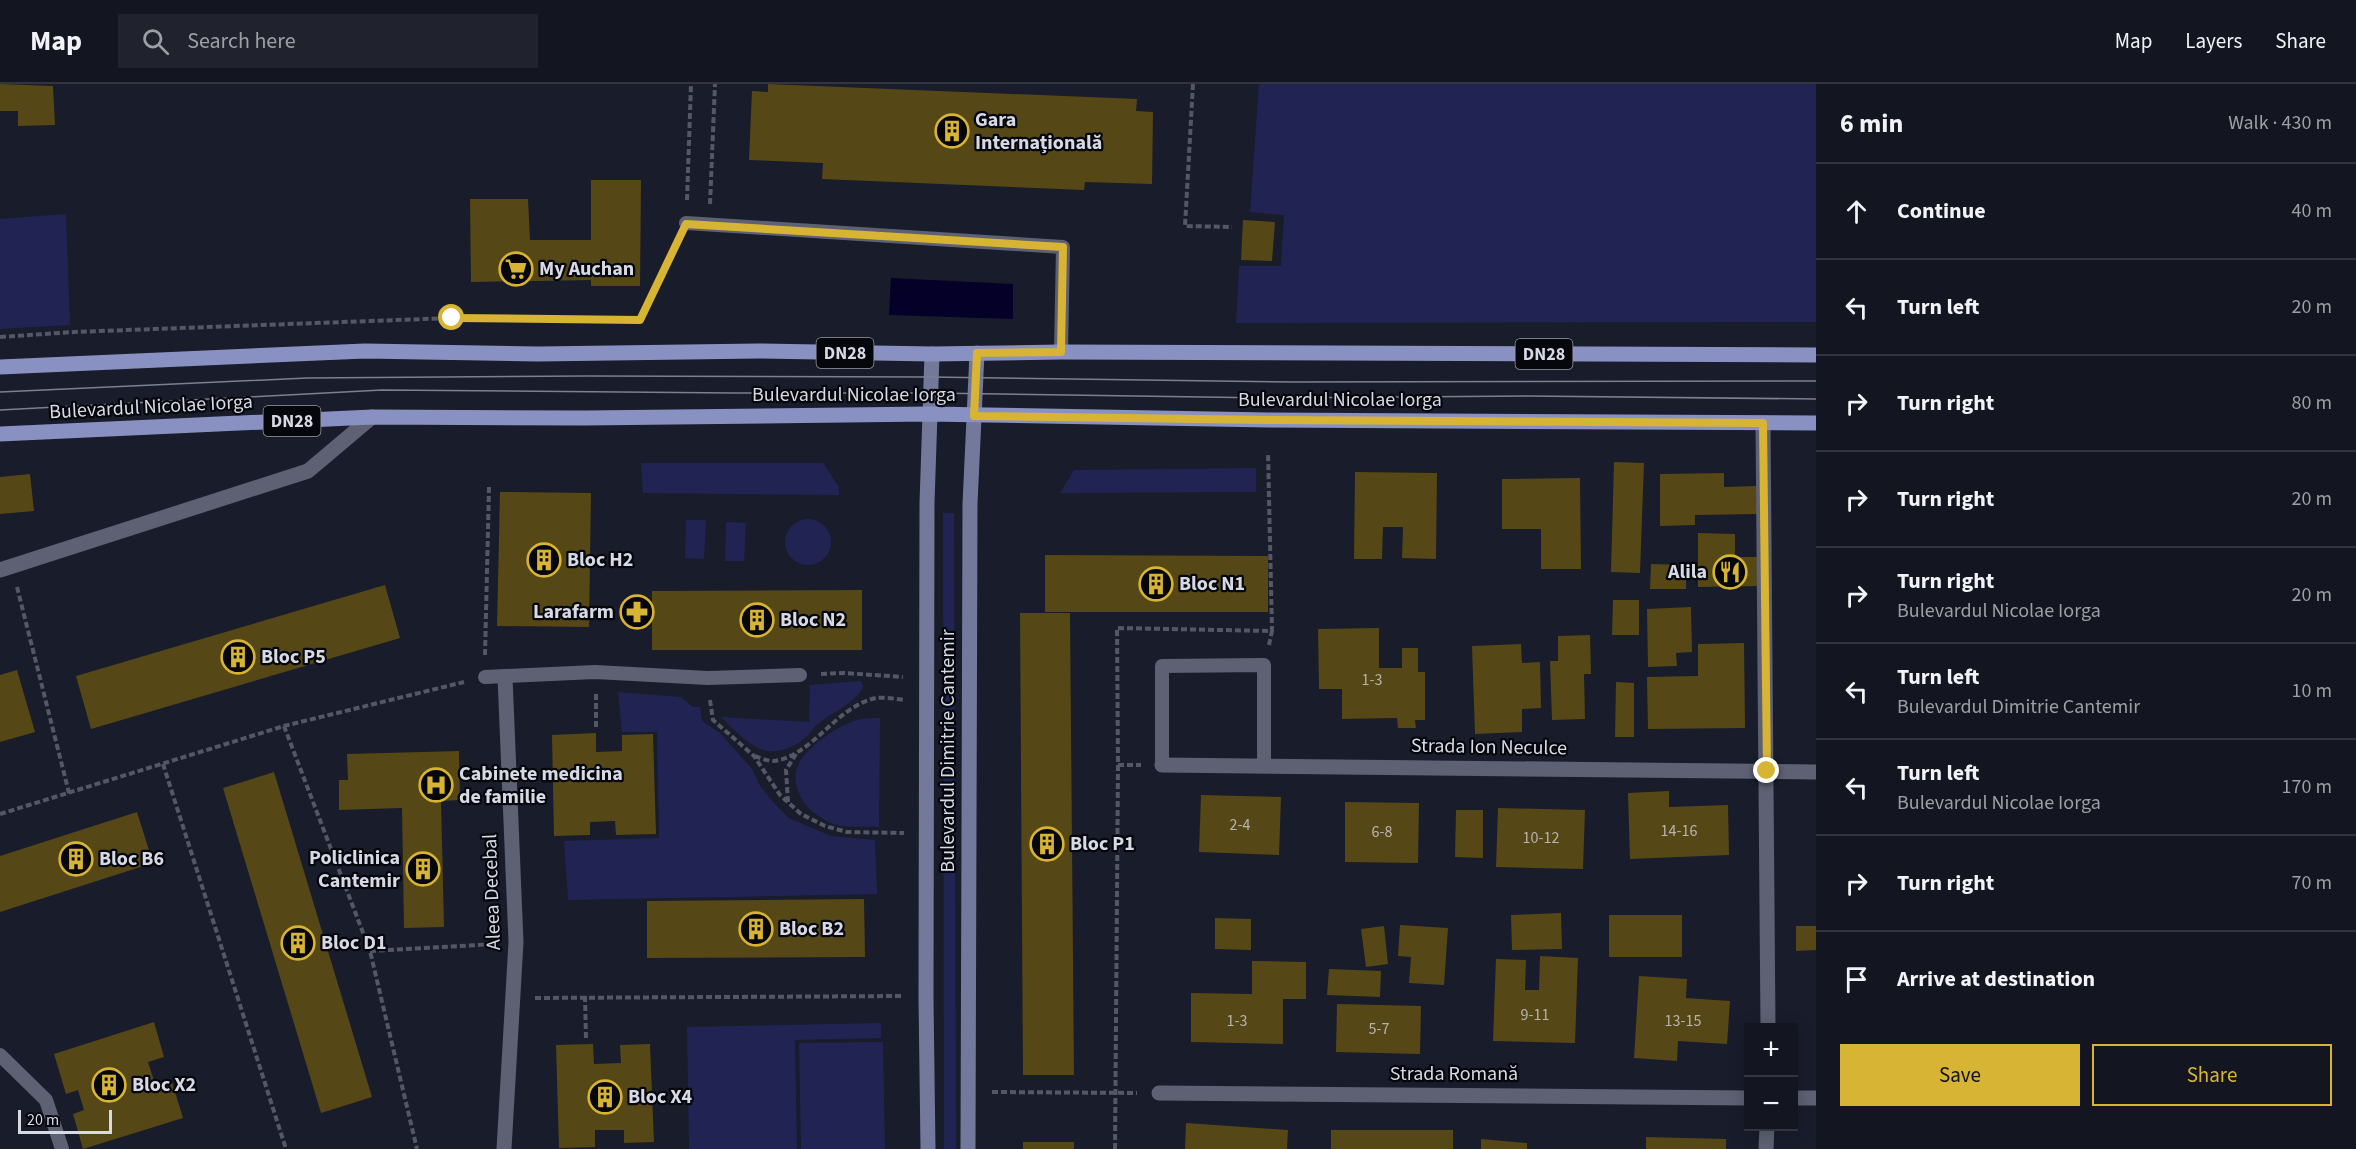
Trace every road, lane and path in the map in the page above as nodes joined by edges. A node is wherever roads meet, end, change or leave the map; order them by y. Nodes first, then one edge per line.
1 (691, 84) edge
2 (714, 84) edge
3 (1193, 84) edge
4 (686, 224) junction
5 (709, 226) junction
6 (1232, 227) dead end
7 (0, 337) edge
8 (1061, 352) junction
9 (977, 353) junction
10 (932, 354) junction
11 (1816, 355) edge
12 (0, 367) edge
13 (929, 414) junction
14 (974, 416) junction
15 (372, 417) junction
16 (1763, 423) junction
17 (1816, 423) edge
18 (0, 434) edge
19 (1268, 452) dead end
20 (489, 487) dead end
21 (6, 568) edge
22 (595, 672) junction
23 (800, 675) joint
24 (484, 677) junction
25 (505, 677) junction
26 (708, 678) junction
27 (928, 679) junction
28 (928, 702) junction
29 (284, 726) junction
30 (596, 729) dead end
31 (796, 753) junction
32 (754, 756) junction
33 (163, 764) junction
34 (1162, 765) joint
35 (1264, 766) junction
36 (1767, 771) junction
37 (1816, 772) edge
38 (69, 793) junction
39 (788, 802) junction
40 (0, 814) edge
41 (927, 833) junction
42 (516, 942) junction
43 (370, 951) junction
44 (585, 996) junction
45 (926, 997) junction
46 (514, 998) junction
47 (1768, 1023) edge
48 (586, 1039) dead end
49 (0, 1055) edge
50 (968, 1092) junction
51 (1159, 1093) dead end
52 (1115, 1094) junction
53 (1744, 1098) edge
54 (1798, 1098) edge
55 (1816, 1098) edge
56 (1767, 1131) edge
57 (62, 1149) edge
58 (286, 1149) edge
59 (417, 1149) edge
60 (504, 1149) edge
61 (928, 1149) edge
62 (968, 1149) edge
63 (1115, 1149) edge
64 (1766, 1149) edge

1 - 4 path
2 - 5 path
3 - 6 path
4 - 5 lane
4 - 7 path
5 - 8 lane
8 - 9 main road, Bulevardul Nicolae Iorga / DN28
8 - 11 main road, Bulevardul Nicolae Iorga / DN28
9 - 10 main road, Bulevardul Nicolae Iorga / DN28
9 - 14 main road, Bulevardul Dimitrie Cantemir
10 - 12 main road, Bulevardul Nicolae Iorga / DN28
10 - 13 main road, Bulevardul Dimitrie Cantemir
13 - 14 main road, Bulevardul Nicolae Iorga / DN28
13 - 15 main road, Bulevardul Nicolae Iorga / DN28
13 - 27 main road, Bulevardul Dimitrie Cantemir
14 - 16 main road, Bulevardul Nicolae Iorga / DN28
14 - 50 main road, Bulevardul Dimitrie Cantemir
15 - 18 main road, Bulevardul Nicolae Iorga / DN28
15 - 21 street
16 - 17 main road, Bulevardul Nicolae Iorga / DN28
16 - 36 street
19 - 52 path
20 - 24 path
21 - 38 path
22 - 25 lane
22 - 26 lane
22 - 30 path
23 - 26 lane
23 - 27 path
24 - 25 lane
24 - 29 path
25 - 42 street, Aleea Decebal
26 - 32 path
27 - 28 main road, Bulevardul Dimitrie Cantemir
28 - 31 path
28 - 41 main road, Bulevardul Dimitrie Cantemir
29 - 33 path
29 - 43 path
31 - 32 path
31 - 39 path
32 - 39 path
33 - 38 path
33 - 58 path
34 - 35 street, Strada Ion Neculce
34 - 35 lane
35 - 36 street, Strada Ion Neculce
36 - 37 street, Strada Ion Neculce
36 - 47 street
38 - 40 path
39 - 41 path
41 - 45 main road, Bulevardul Dimitrie Cantemir
42 - 43 path
42 - 46 street, Aleea Decebal
43 - 59 path
44 - 45 path
44 - 46 path
44 - 48 path
45 - 61 main road, Bulevardul Dimitrie Cantemir
46 - 60 street, Aleea Decebal
49 - 57 lane
50 - 52 path
50 - 62 main road, Bulevardul Dimitrie Cantemir
51 - 53 street, Strada Romană
52 - 63 path
54 - 55 street
56 - 64 street

